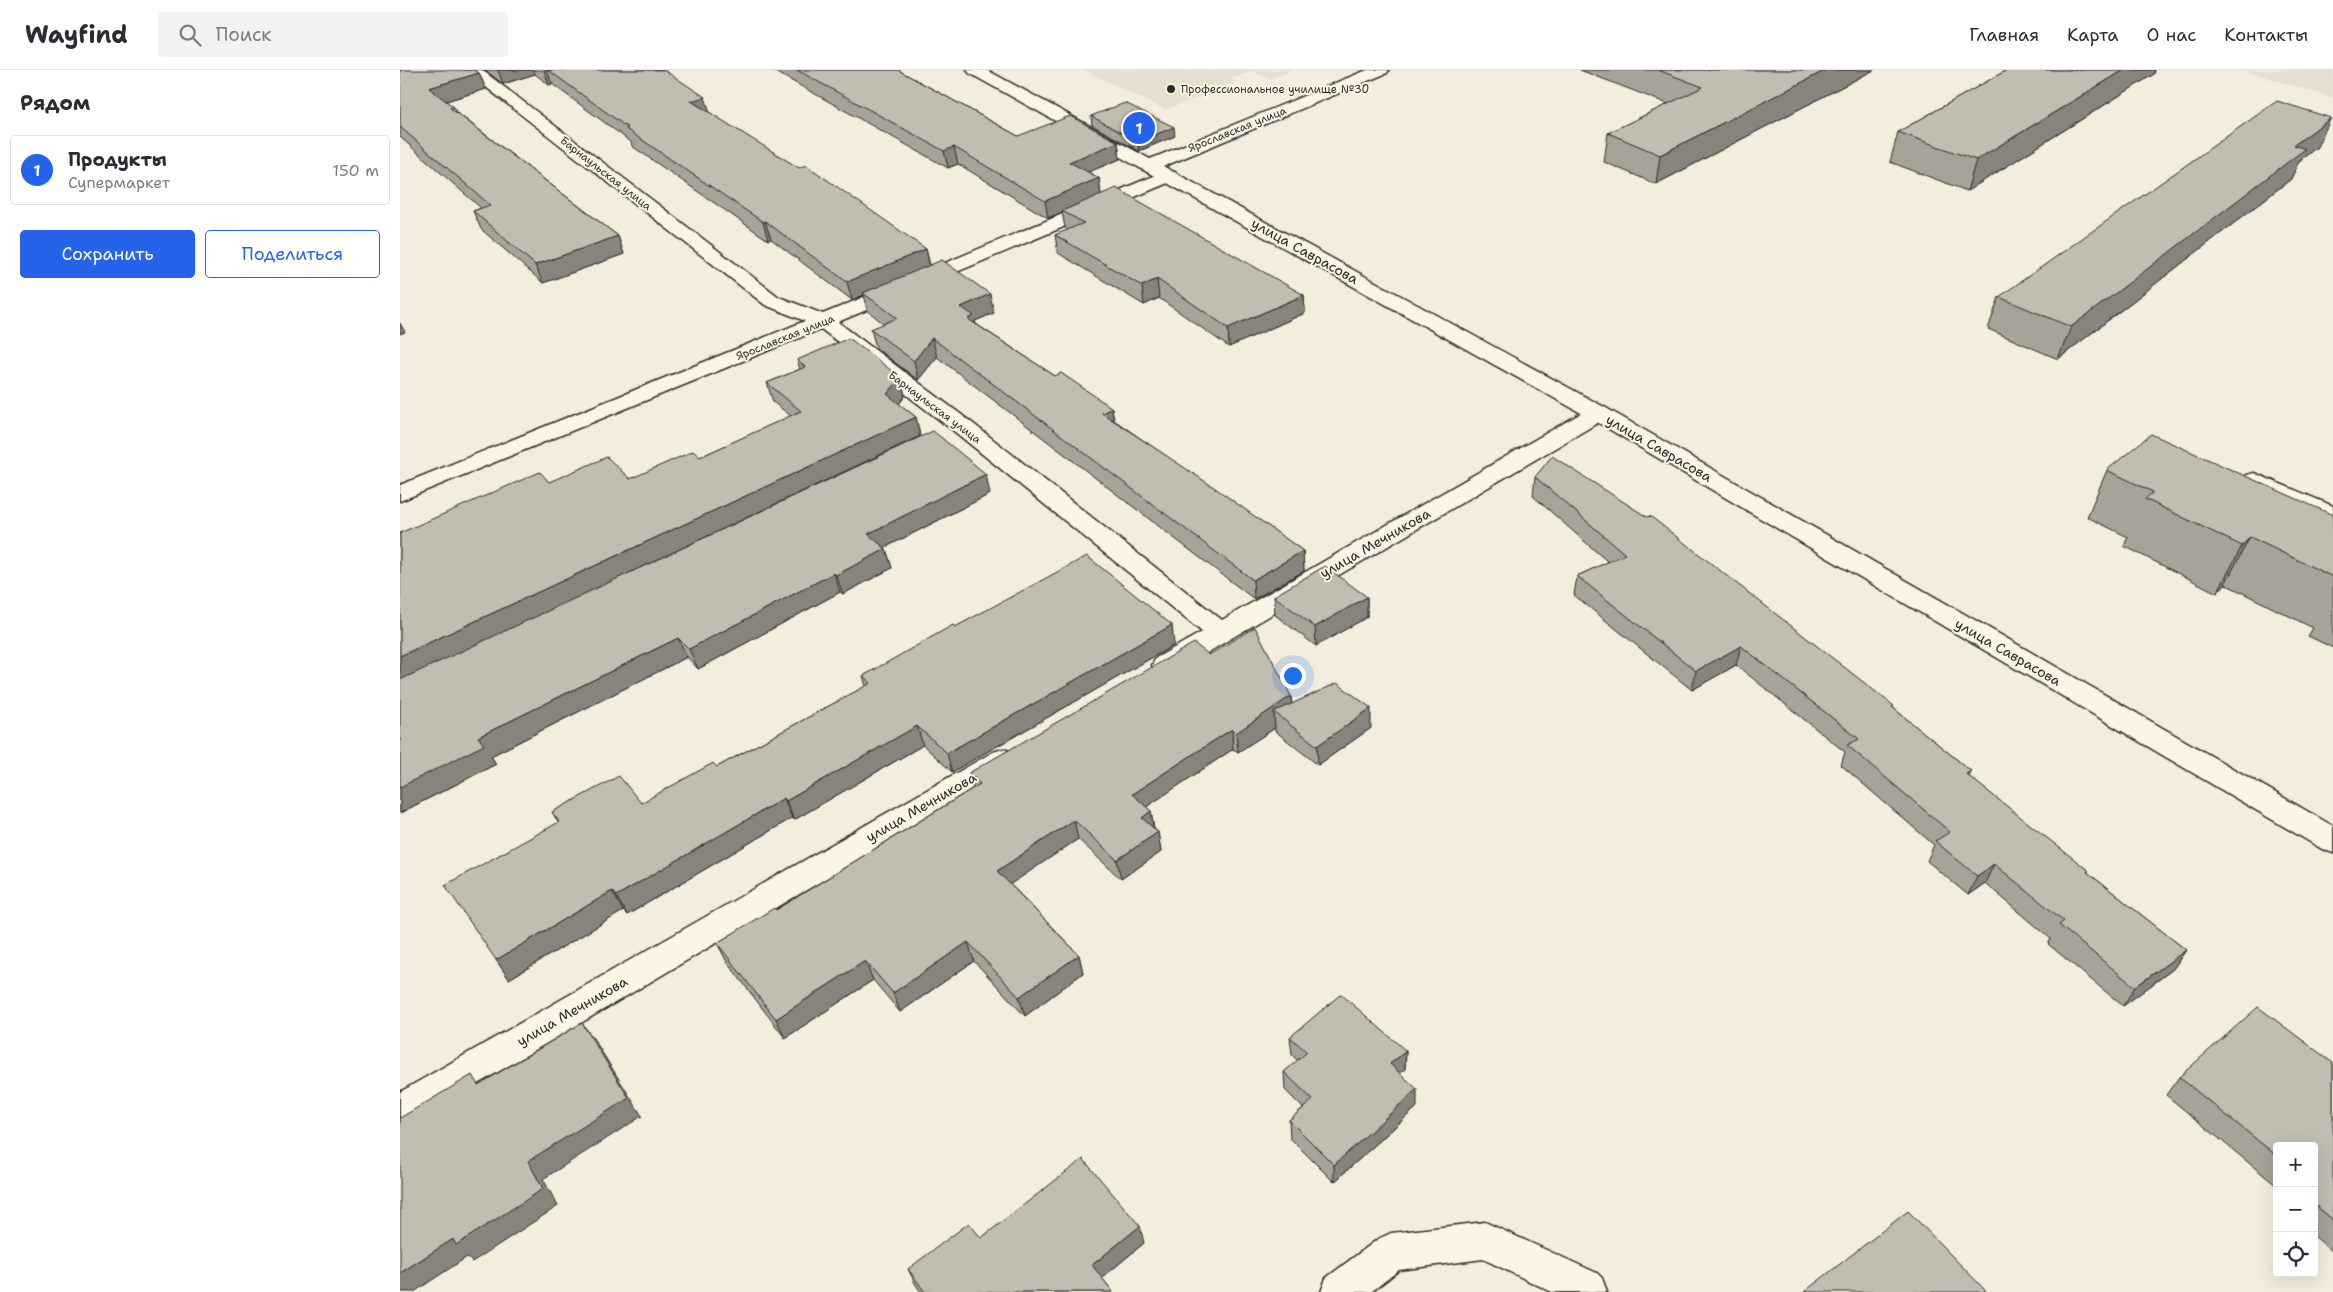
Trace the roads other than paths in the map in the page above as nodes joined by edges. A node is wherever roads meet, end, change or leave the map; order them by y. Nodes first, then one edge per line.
1 (472, 70) edge
2 (975, 70) edge
3 (1381, 70) edge
4 (1149, 166) junction
5 (1169, 176) junction
6 (823, 321) junction
7 (1598, 413) junction
8 (963, 427) junction
9 (936, 440) edge
10 (2238, 473) edge
11 (400, 494) edge
12 (2333, 515) edge
13 (1221, 632) junction
14 (1144, 677) edge
15 (1024, 747) edge
16 (2333, 841) edge
17 (400, 1111) edge
18 (1340, 1292) edge
19 (1588, 1292) edge

1 - 6 street, Барнаульская улица
2 - 4 street, улица Саврасова
3 - 4 street, Ярославская улица
4 - 5 street, улица Саврасова
5 - 6 street, Ярославская улица
5 - 7 street, улица Саврасова
6 - 8 street, Барнаульская улица
6 - 11 street, Ярославская улица
7 - 13 street, улица Мечникова
7 - 16 street, улица Саврасова
8 - 9 street
8 - 13 street, Барнаульская улица
10 - 12 street
13 - 14 street, улица Мечникова
15 - 17 street, улица Мечникова
18 - 19 street

